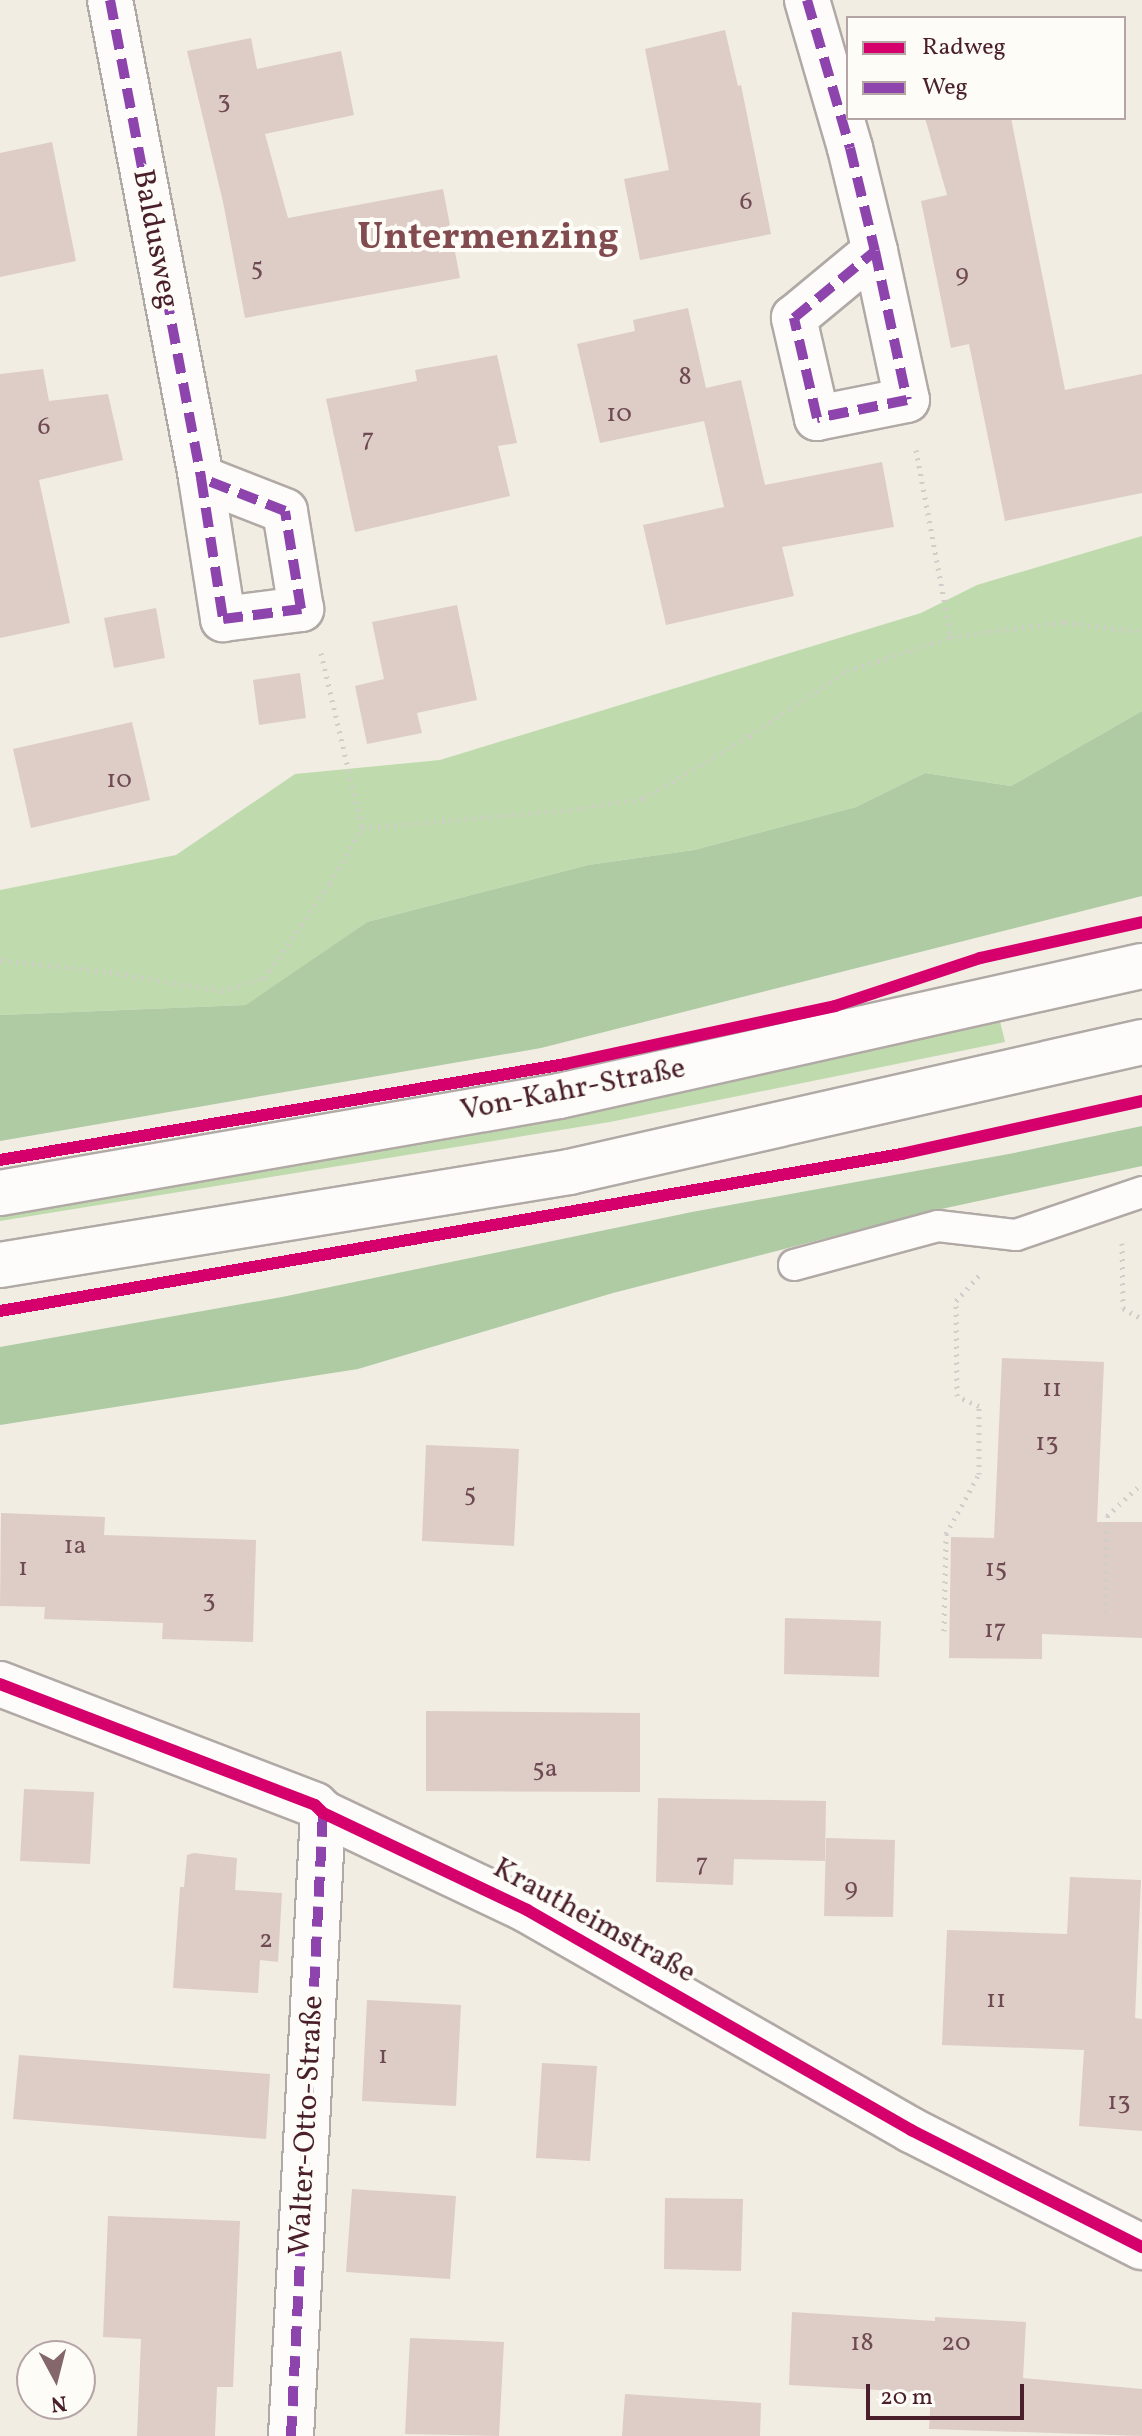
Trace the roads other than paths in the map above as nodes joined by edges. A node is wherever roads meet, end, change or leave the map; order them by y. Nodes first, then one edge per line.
1 (110, 0) edge
2 (807, 0) edge
3 (875, 251) junction
4 (201, 478) junction
5 (1142, 966) edge
6 (1142, 1042) edge
7 (0, 1193) edge
8 (1132, 1194) edge
9 (0, 1265) edge
10 (794, 1265) dead end
11 (0, 1684) edge
12 (323, 1813) junction
13 (1142, 2247) edge
14 (291, 2436) edge

1 - 4 street, Baldusweg
2 - 3 street
3 - 3 street
4 - 4 street, Baldusweg
5 - 7 street, Von-Kahr-Straße
6 - 9 street
8 - 10 lane
11 - 12 street, Krautheimstraße
12 - 13 street, Krautheimstraße
12 - 14 street, Walter-Otto-Straße

